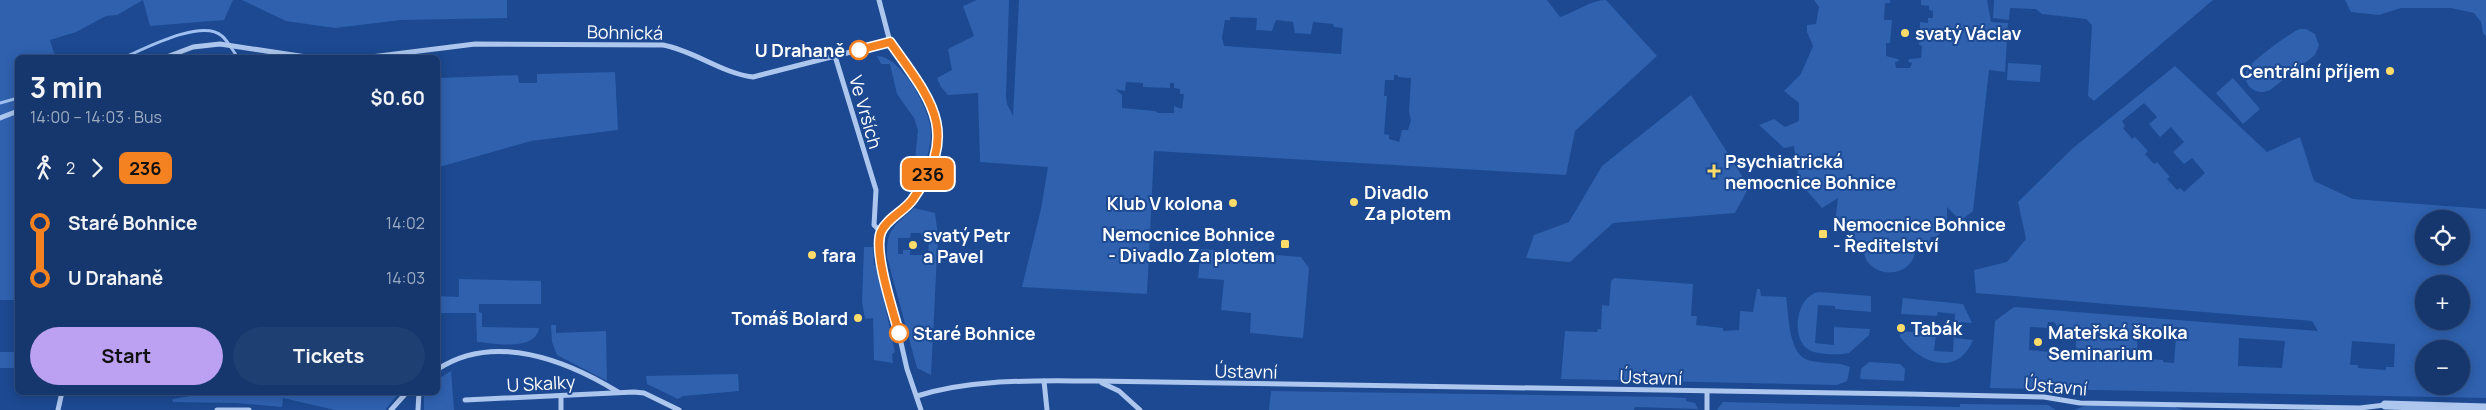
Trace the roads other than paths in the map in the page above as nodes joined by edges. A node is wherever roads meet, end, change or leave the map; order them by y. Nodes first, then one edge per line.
1 (879, 0) edge
2 (890, 42) junction
3 (172, 55) edge
4 (295, 55) edge
5 (387, 55) edge
6 (835, 56) junction
7 (15, 112) edge
8 (0, 118) edge
9 (881, 232) junction
10 (440, 369) edge
11 (1044, 381) junction
12 (1100, 382) junction
13 (618, 392) junction
14 (1707, 392) junction
15 (61, 395) edge
16 (405, 395) edge
17 (419, 395) edge
18 (561, 396) junction
19 (917, 396) junction
20 (465, 400) dead end
21 (2385, 405) junction
22 (2447, 408) edge
23 (2486, 408) edge
24 (58, 410) edge
25 (217, 410) edge
26 (249, 410) edge
27 (391, 410) edge
28 (418, 410) edge
29 (562, 410) edge
30 (679, 410) edge
31 (921, 410) edge
32 (1047, 410) edge
33 (1140, 410) edge
34 (1707, 410) edge
35 (2412, 410) edge

1 - 2 street
2 - 6 street, Bohnická
2 - 9 street
3 - 4 street
5 - 6 street, Bohnická
6 - 9 street, Ve Vrších
7 - 8 street
9 - 19 street
10 - 13 street, U Skalky
11 - 12 street, Ústavní
11 - 19 street, Ústavní
11 - 32 street
12 - 14 street, Ústavní
12 - 33 street
13 - 18 street, U Skalky
13 - 30 street, U Skalky
14 - 21 street, Ústavní
14 - 34 street
15 - 24 street
16 - 27 street
17 - 28 street
18 - 20 street, U Skalky
18 - 29 street
19 - 31 street
21 - 22 street
21 - 35 street
22 - 23 street
25 - 26 street

